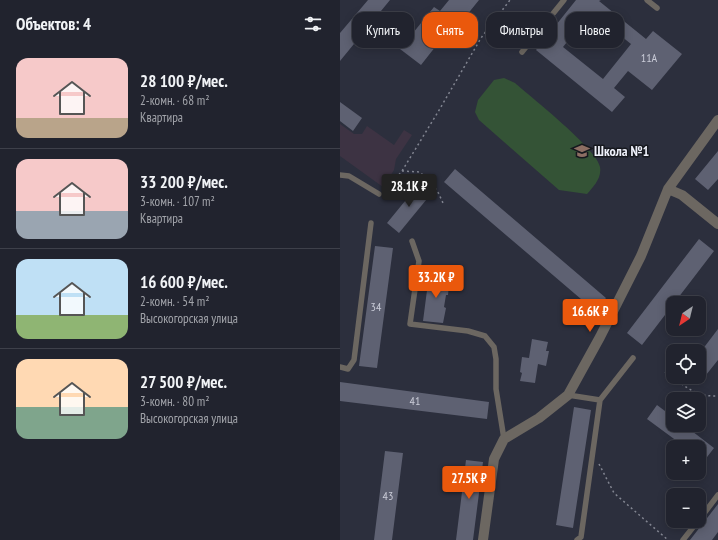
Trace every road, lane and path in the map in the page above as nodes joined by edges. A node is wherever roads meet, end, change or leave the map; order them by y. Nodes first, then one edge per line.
1 (510, 0) edge
2 (564, 0) edge
3 (647, 0) edge
4 (657, 8) dead end
5 (522, 52) dead end
6 (718, 120) edge
7 (402, 171) junction
8 (340, 175) edge
9 (668, 188) junction
10 (379, 194) joint
11 (443, 203) dead end
12 (371, 223) dead end
13 (718, 224) edge
14 (412, 241) dead end
15 (633, 358) dead end
16 (340, 367) edge
17 (665, 372) dead end
18 (568, 395) junction
19 (718, 396) edge
20 (600, 400) junction
21 (504, 439) junction
22 (593, 453) junction
23 (718, 495) edge
24 (706, 510) edge
25 (692, 528) edge
26 (483, 540) edge
27 (577, 540) edge
28 (668, 540) edge
29 (683, 540) edge

1 - 7 path
2 - 5 lane
3 - 4 lane
6 - 9 street
7 - 10 path
7 - 11 path
8 - 10 lane
9 - 13 street
9 - 18 street
12 - 16 lane
14 - 21 lane
15 - 20 lane
17 - 19 path
18 - 20 lane
18 - 21 street
20 - 22 lane
21 - 26 street
22 - 27 lane
22 - 28 path
23 - 24 lane
25 - 29 lane

